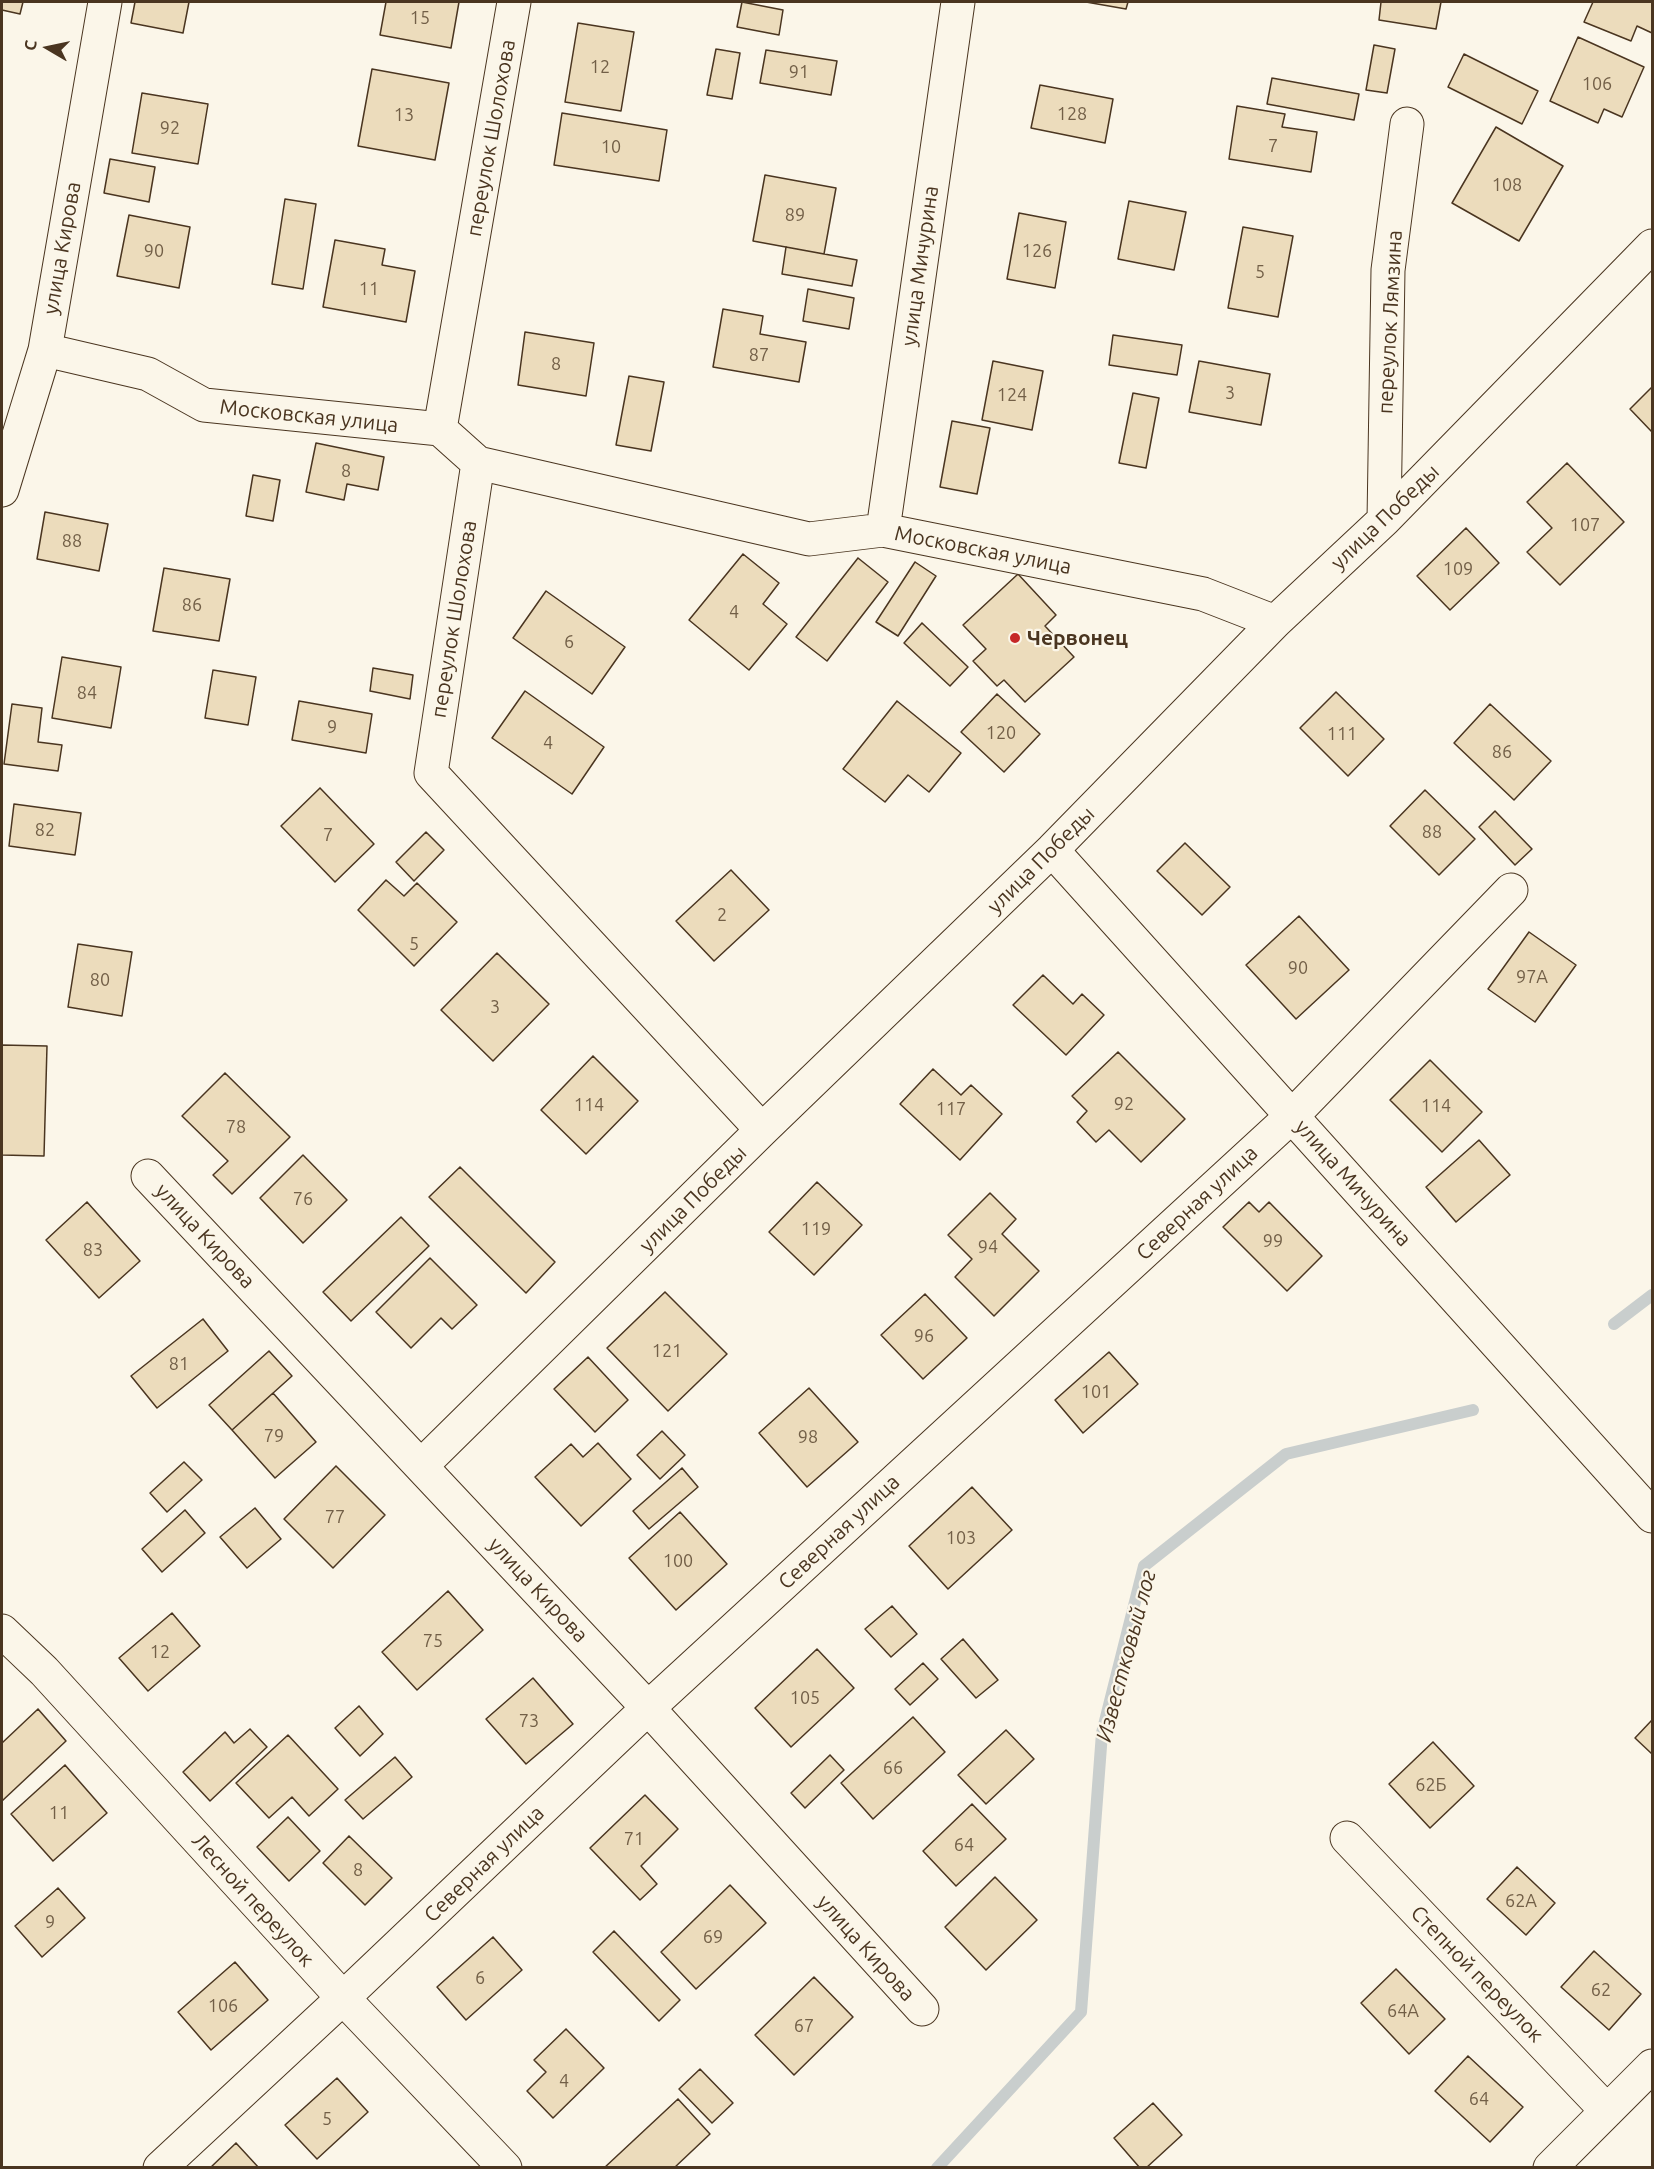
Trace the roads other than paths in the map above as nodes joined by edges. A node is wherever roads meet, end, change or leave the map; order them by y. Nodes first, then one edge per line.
1 (105, 2) edge
2 (514, 2) edge
3 (958, 2) edge
4 (1407, 124) dead end
5 (1653, 246) edge
6 (45, 350) junction
7 (440, 429) junction
8 (478, 463) junction
9 (2, 490) edge
10 (1384, 520) junction
11 (883, 530) junction
12 (1275, 622) junction
13 (1052, 850) junction
14 (1511, 890) dead end
15 (1293, 1115) junction
16 (762, 1131) junction
17 (148, 1176) dead end
18 (422, 1466) junction
19 (1653, 1516) edge
20 (2, 1631) edge
21 (648, 1708) junction
22 (1347, 1838) dead end
23 (343, 1998) junction
24 (922, 2010) dead end
25 (1653, 2066) edge
26 (1606, 2111) junction
27 (160, 2168) edge
28 (505, 2168) edge
29 (1550, 2168) edge

1 - 6 street, улица Кирова
2 - 7 street, переулок Шолохова
3 - 11 street, улица Мичурина
4 - 10 street, переулок Лямзина
5 - 10 street, улица Победы
6 - 7 street, Московская улица
6 - 9 street, улица Кирова
7 - 8 street
8 - 11 street, Московская улица
8 - 16 street, переулок Шолохова
10 - 12 street, улица Победы
11 - 12 street, Московская улица
12 - 13 street, улица Победы
13 - 15 street, улица Мичурина
13 - 16 street, улица Победы
14 - 15 street, Северная улица
15 - 19 street, улица Мичурина
15 - 21 street, Северная улица
16 - 18 street, улица Победы
17 - 18 street, улица Кирова
18 - 21 street, улица Кирова
20 - 23 street, Лесной переулок
21 - 23 street, Северная улица
21 - 24 street, улица Кирова
22 - 26 street, Степной переулок
23 - 27 street, Северная улица
23 - 28 street, Лесной переулок
25 - 26 street
26 - 29 street

